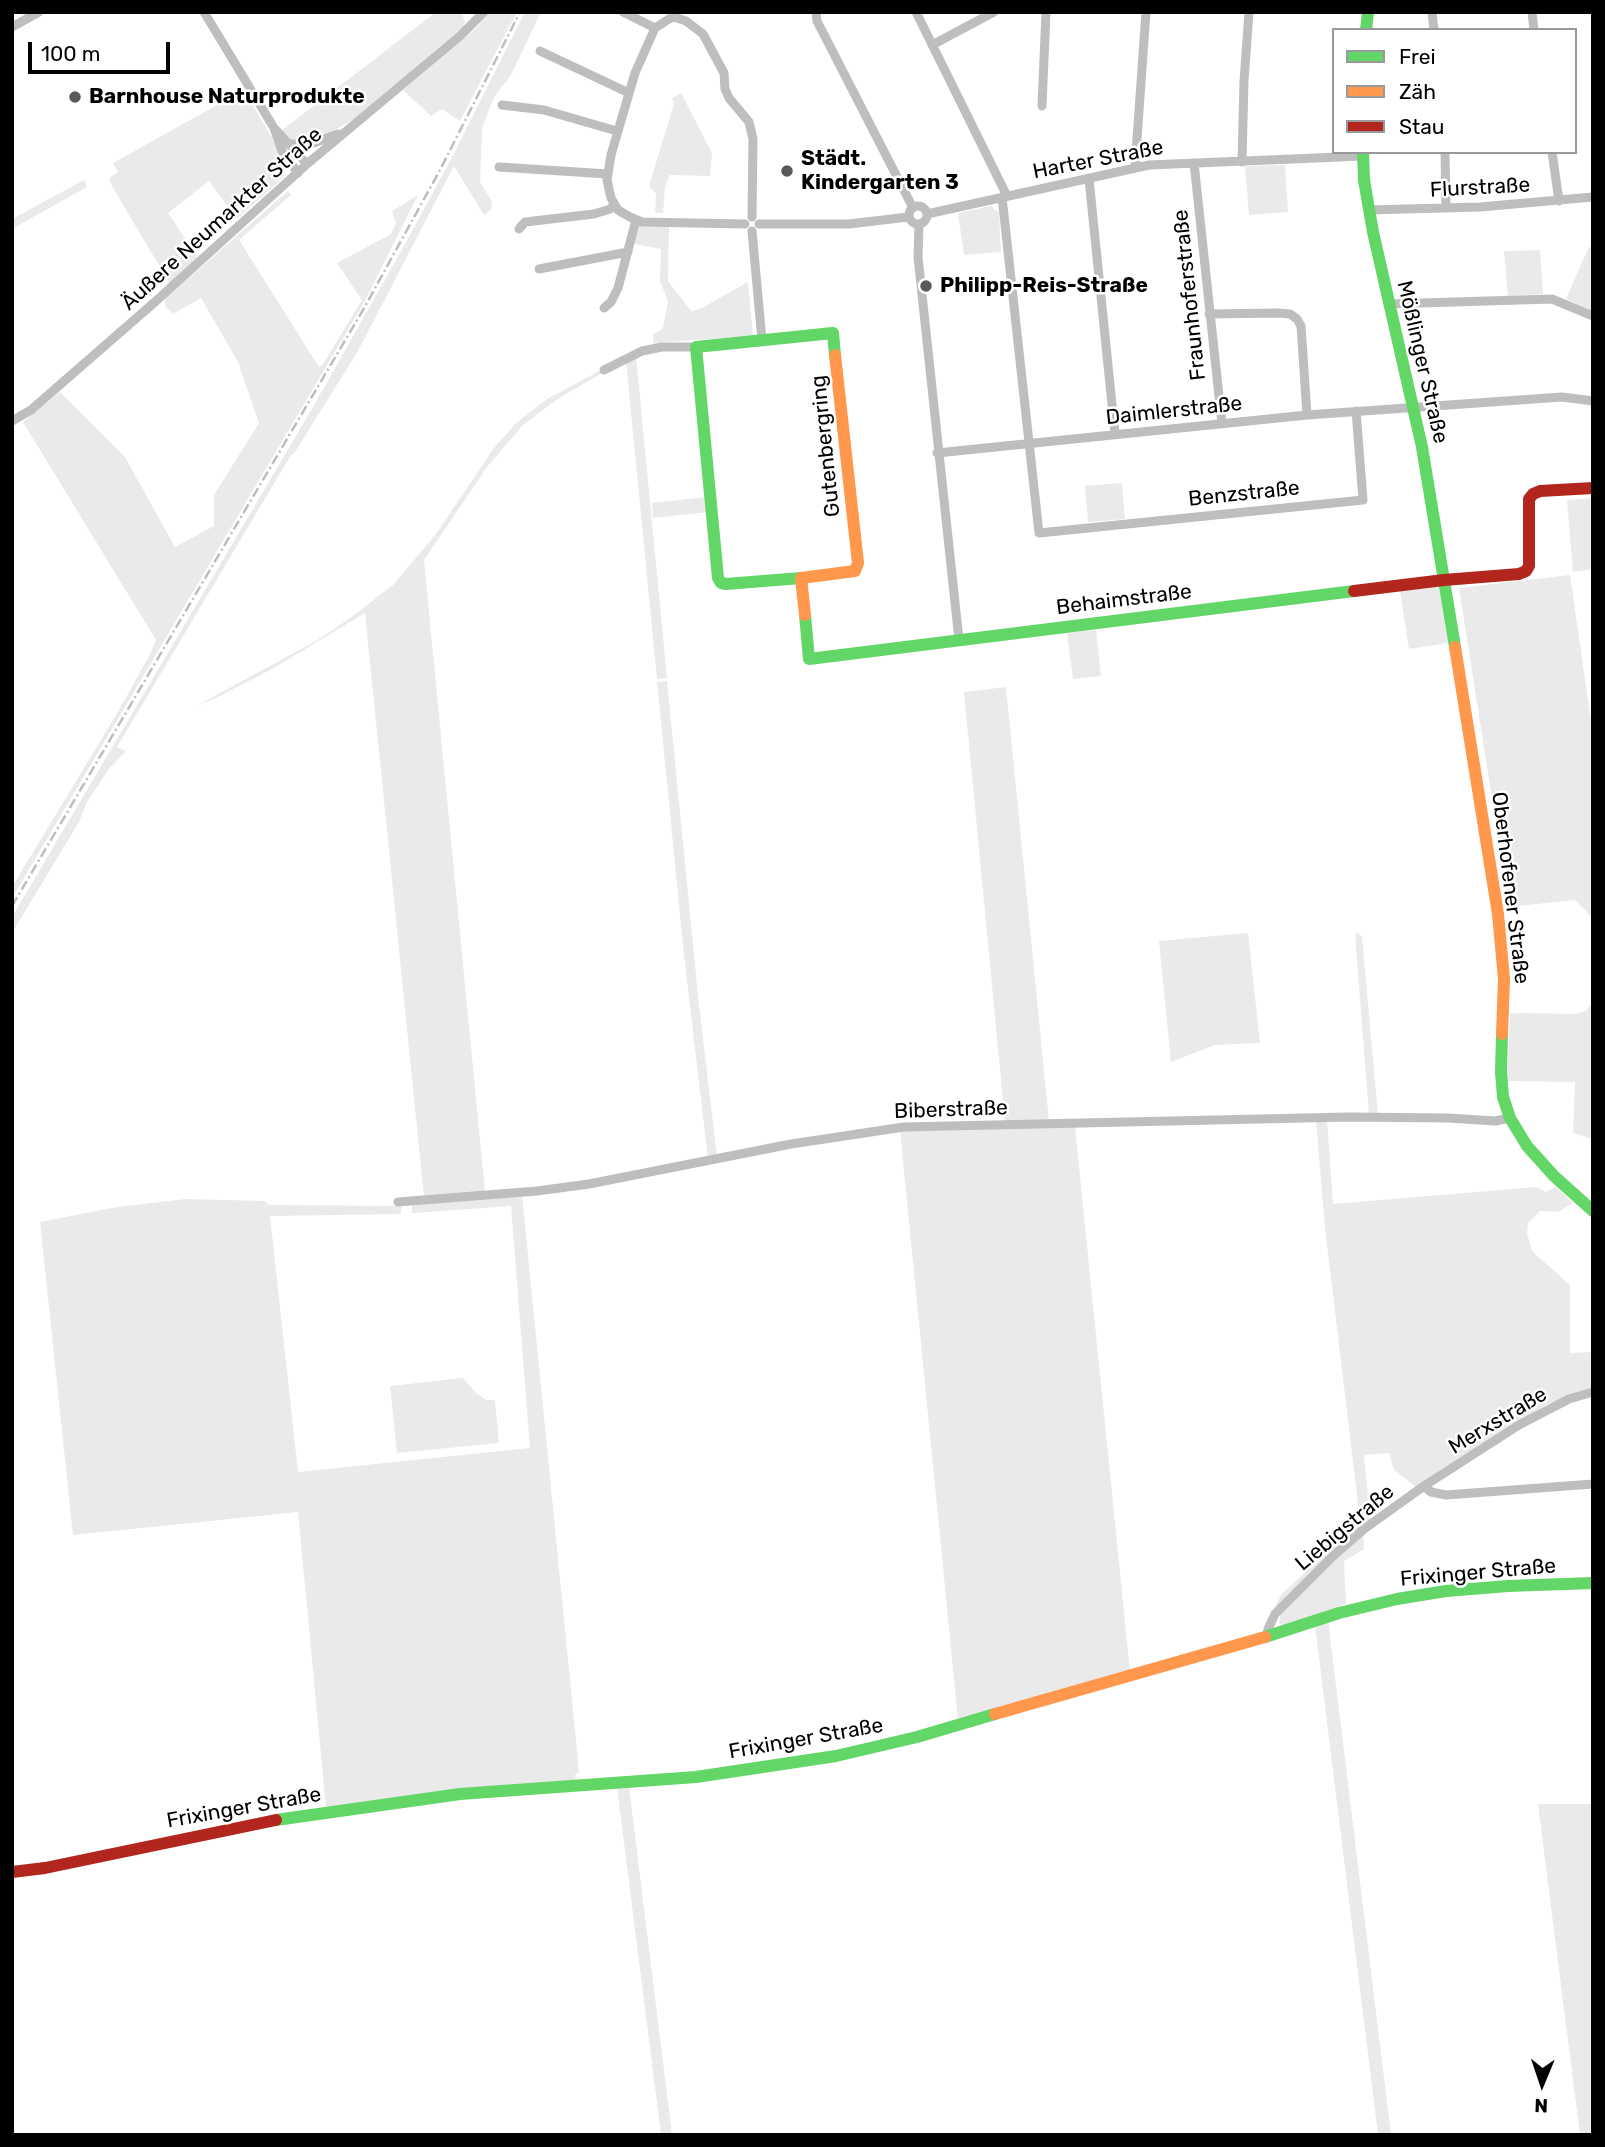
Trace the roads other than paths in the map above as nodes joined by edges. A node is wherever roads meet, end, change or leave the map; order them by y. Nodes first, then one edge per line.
1 (39, 12) edge
2 (205, 12) edge
3 (484, 12) edge
4 (623, 12) edge
5 (816, 12) edge
6 (916, 12) edge
7 (994, 12) edge
8 (1046, 12) edge
9 (1146, 12) edge
10 (1249, 12) edge
11 (674, 15) edge
12 (12, 27) edge
13 (655, 28) junction
14 (932, 45) junction
15 (540, 51) dead end
16 (629, 93) junction
17 (502, 105) dead end
18 (1042, 106) dead end
19 (274, 128) junction
20 (346, 131) junction
21 (617, 131) junction
22 (289, 143) junction
23 (1363, 154) edge
24 (1445, 154) edge
25 (1552, 154) edge
26 (1242, 162) junction
27 (1194, 163) junction
28 (307, 164) junction
29 (499, 167) dead end
30 (1135, 167) junction
31 (298, 173) junction
32 (608, 174) junction
33 (1089, 178) junction
34 (1005, 196) junction
35 (1593, 197) edge
36 (1559, 201) junction
37 (614, 205) junction
38 (1446, 207) junction
39 (1369, 210) junction
40 (911, 212) junction
41 (927, 214) junction
42 (636, 220) junction
43 (752, 224) junction
44 (919, 225) junction
45 (519, 229) dead end
46 (628, 253) junction
47 (538, 269) dead end
48 (1390, 304) junction
49 (604, 308) dead end
50 (1209, 314) junction
51 (1593, 316) edge
52 (762, 340) junction
53 (696, 347) junction
54 (604, 370) dead end
55 (1593, 401) edge
56 (1414, 408) junction
57 (1356, 411) junction
58 (1307, 415) junction
59 (12, 421) edge
60 (1222, 424) junction
61 (1115, 434) junction
62 (1028, 444) junction
63 (937, 453) junction
64 (1593, 488) edge
65 (801, 578) junction
66 (1444, 580) junction
67 (959, 640) junction
68 (1510, 1118) junction
69 (398, 1202) dead end
70 (1593, 1211) edge
71 (1593, 1392) edge
72 (1593, 1484) edge
73 (1424, 1486) junction
74 (1593, 1583) edge
75 (1267, 1636) junction
76 (12, 1872) edge

1 - 12 street
2 - 19 street
3 - 20 street, Äußere Neumarkter Straße
4 - 13 street
5 - 40 street
6 - 14 street
7 - 14 street
8 - 18 street
9 - 30 street
10 - 26 street
11 - 13 street
11 - 43 street
13 - 16 street
14 - 34 street
15 - 16 street
16 - 21 street
17 - 21 street
19 - 22 street
19 - 31 street
20 - 22 street
20 - 28 street, Äußere Neumarkter Straße
21 - 32 street
22 - 28 street
23 - 26 street, Harter Straße
23 - 39 street, Mößlinger Straße
24 - 38 street
25 - 36 street
26 - 27 street, Harter Straße
27 - 30 street, Harter Straße
27 - 50 street, Fraunhoferstraße
28 - 31 street, Äußere Neumarkter Straße
29 - 32 street
30 - 33 street, Harter Straße
31 - 59 street, Äußere Neumarkter Straße
32 - 37 street
33 - 34 street, Harter Straße
33 - 61 street
34 - 41 street, Harter Straße
34 - 62 street
35 - 36 street, Flurstraße
36 - 38 street, Flurstraße
37 - 42 street
37 - 45 street
38 - 39 street, Flurstraße
39 - 48 street, Mößlinger Straße
40 - 41 street
40 - 43 street
40 - 44 street
41 - 44 street
42 - 43 street
42 - 46 street
43 - 52 street
44 - 63 street
46 - 47 street
46 - 49 street
48 - 51 street
48 - 56 street, Mößlinger Straße
50 - 58 street
50 - 60 street, Fraunhoferstraße
52 - 53 street, Gutenbergring
52 - 65 street, Gutenbergring
53 - 54 street, Gutenbergring
53 - 65 street, Gutenbergring
55 - 56 street, Daimlerstraße
56 - 57 street, Daimlerstraße
56 - 66 street, Mößlinger Straße
57 - 58 street, Daimlerstraße
57 - 62 street, Benzstraße
58 - 60 street, Daimlerstraße
60 - 61 street, Daimlerstraße
61 - 62 street, Daimlerstraße
62 - 63 street, Daimlerstraße
63 - 67 street
64 - 66 street, Behaimstraße
65 - 67 street, Behaimstraße
66 - 67 street, Behaimstraße
66 - 68 street, Oberhofener Straße
68 - 69 street, Biberstraße
68 - 70 street, Oberhofener Straße
71 - 73 street, Merxstraße
72 - 73 street, Liebigstraße
73 - 75 street, Liebigstraße
74 - 75 street, Frixinger Straße
75 - 76 street, Frixinger Straße

